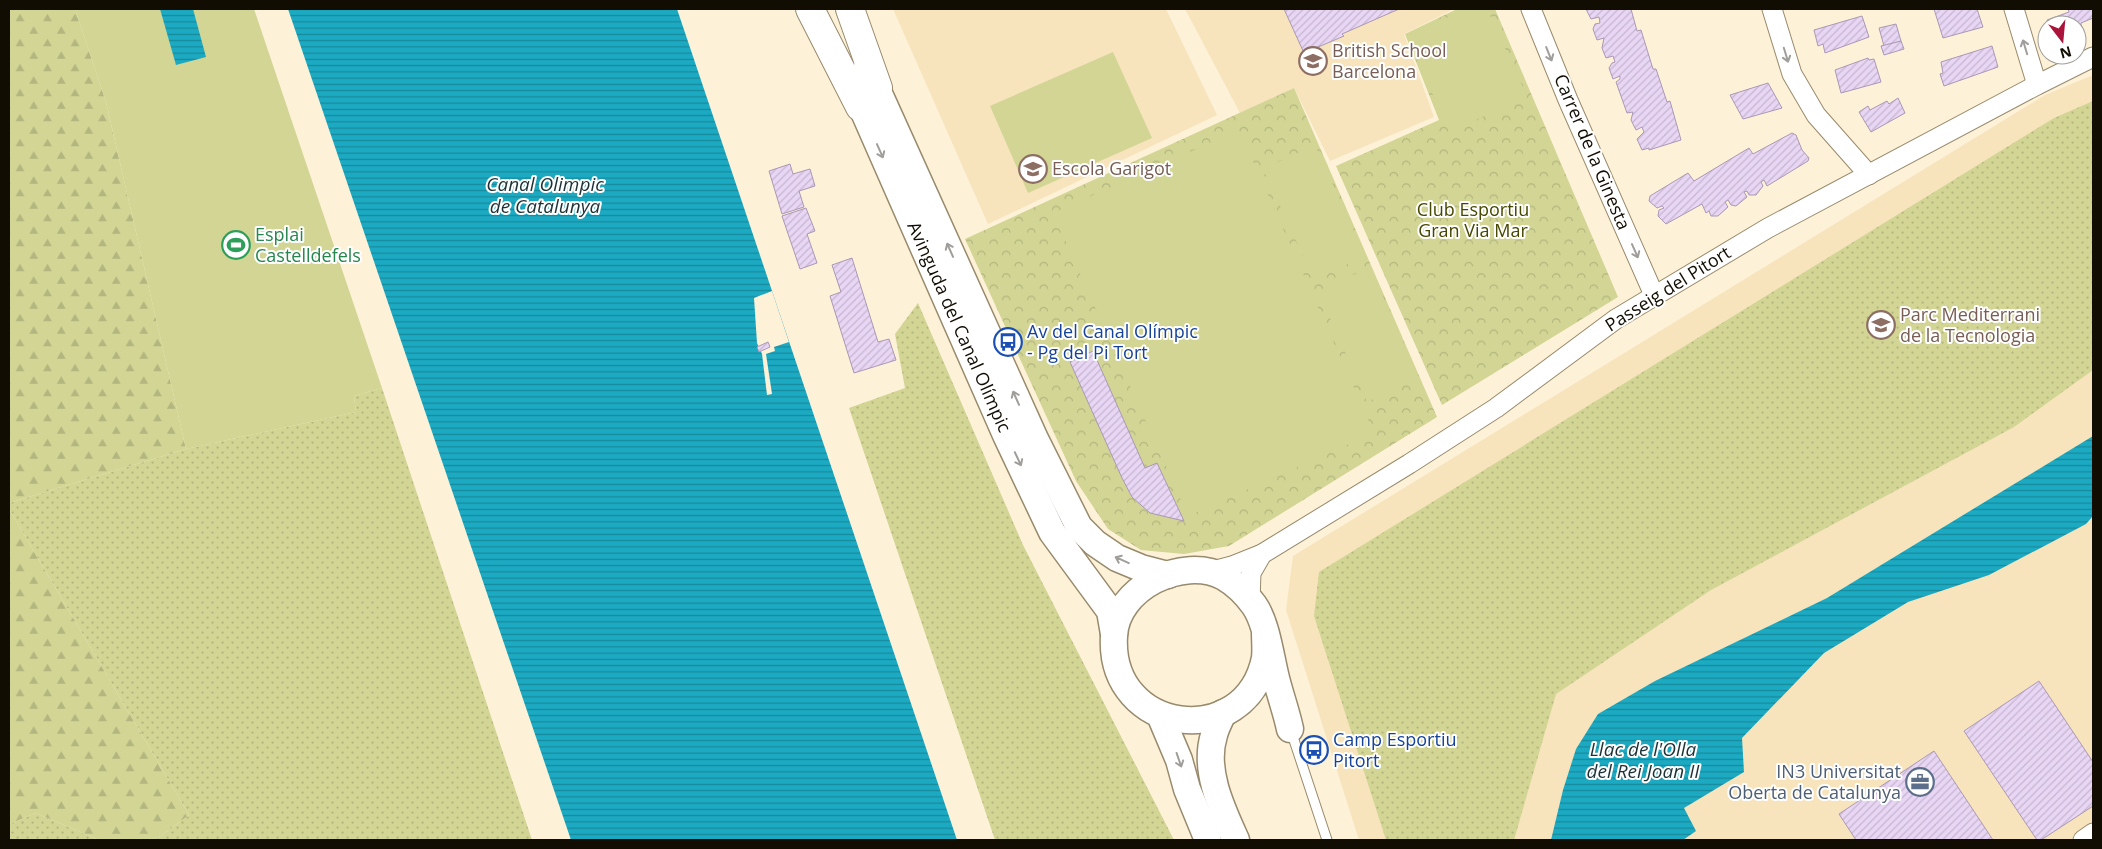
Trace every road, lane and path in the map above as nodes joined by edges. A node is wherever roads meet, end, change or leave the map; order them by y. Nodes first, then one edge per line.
1 (810, 9) edge
2 (822, 9) edge
3 (837, 9) edge
4 (850, 9) edge
5 (1531, 9) edge
6 (1772, 9) edge
7 (2014, 9) edge
8 (2093, 57) edge
9 (2037, 85) junction
10 (869, 97) junction
11 (1869, 175) junction
12 (1654, 295) junction
13 (1262, 554) junction
14 (1209, 572) junction
15 (1168, 575) junction
16 (1250, 600) junction
17 (1265, 632) junction
18 (1114, 634) junction
19 (1232, 707) junction
20 (1160, 715) junction
21 (1290, 728) junction
22 (2093, 834) edge
23 (1208, 840) edge
24 (1236, 840) edge
25 (1326, 840) edge
26 (2083, 840) edge

1 - 10 highway
2 - 10 street, Avinguda del Canal Olímpic
3 - 10 street, Avinguda del Canal Olímpic
4 - 10 highway
5 -> 12 street, Carrer de la Ginesta
6 -> 11 street
9 -> 7 street
8 - 9 street, Passeig del Pitort
9 - 11 street, Passeig del Pitort
15 -> 10 street, Avinguda del Canal Olímpic
10 -> 18 street, Avinguda del Canal Olímpic
11 - 12 street, Passeig del Pitort
12 - 13 street, Passeig del Pitort
13 - 14 street, Passeig del Pitort
13 - 16 street
14 - 15 street
14 - 16 street
15 - 18 street
16 - 17 street
17 - 19 street
17 - 21 street
18 - 20 street
19 - 20 street
19 - 21 street
19 - 24 street
20 -> 23 street
21 - 25 lane
22 - 26 street

